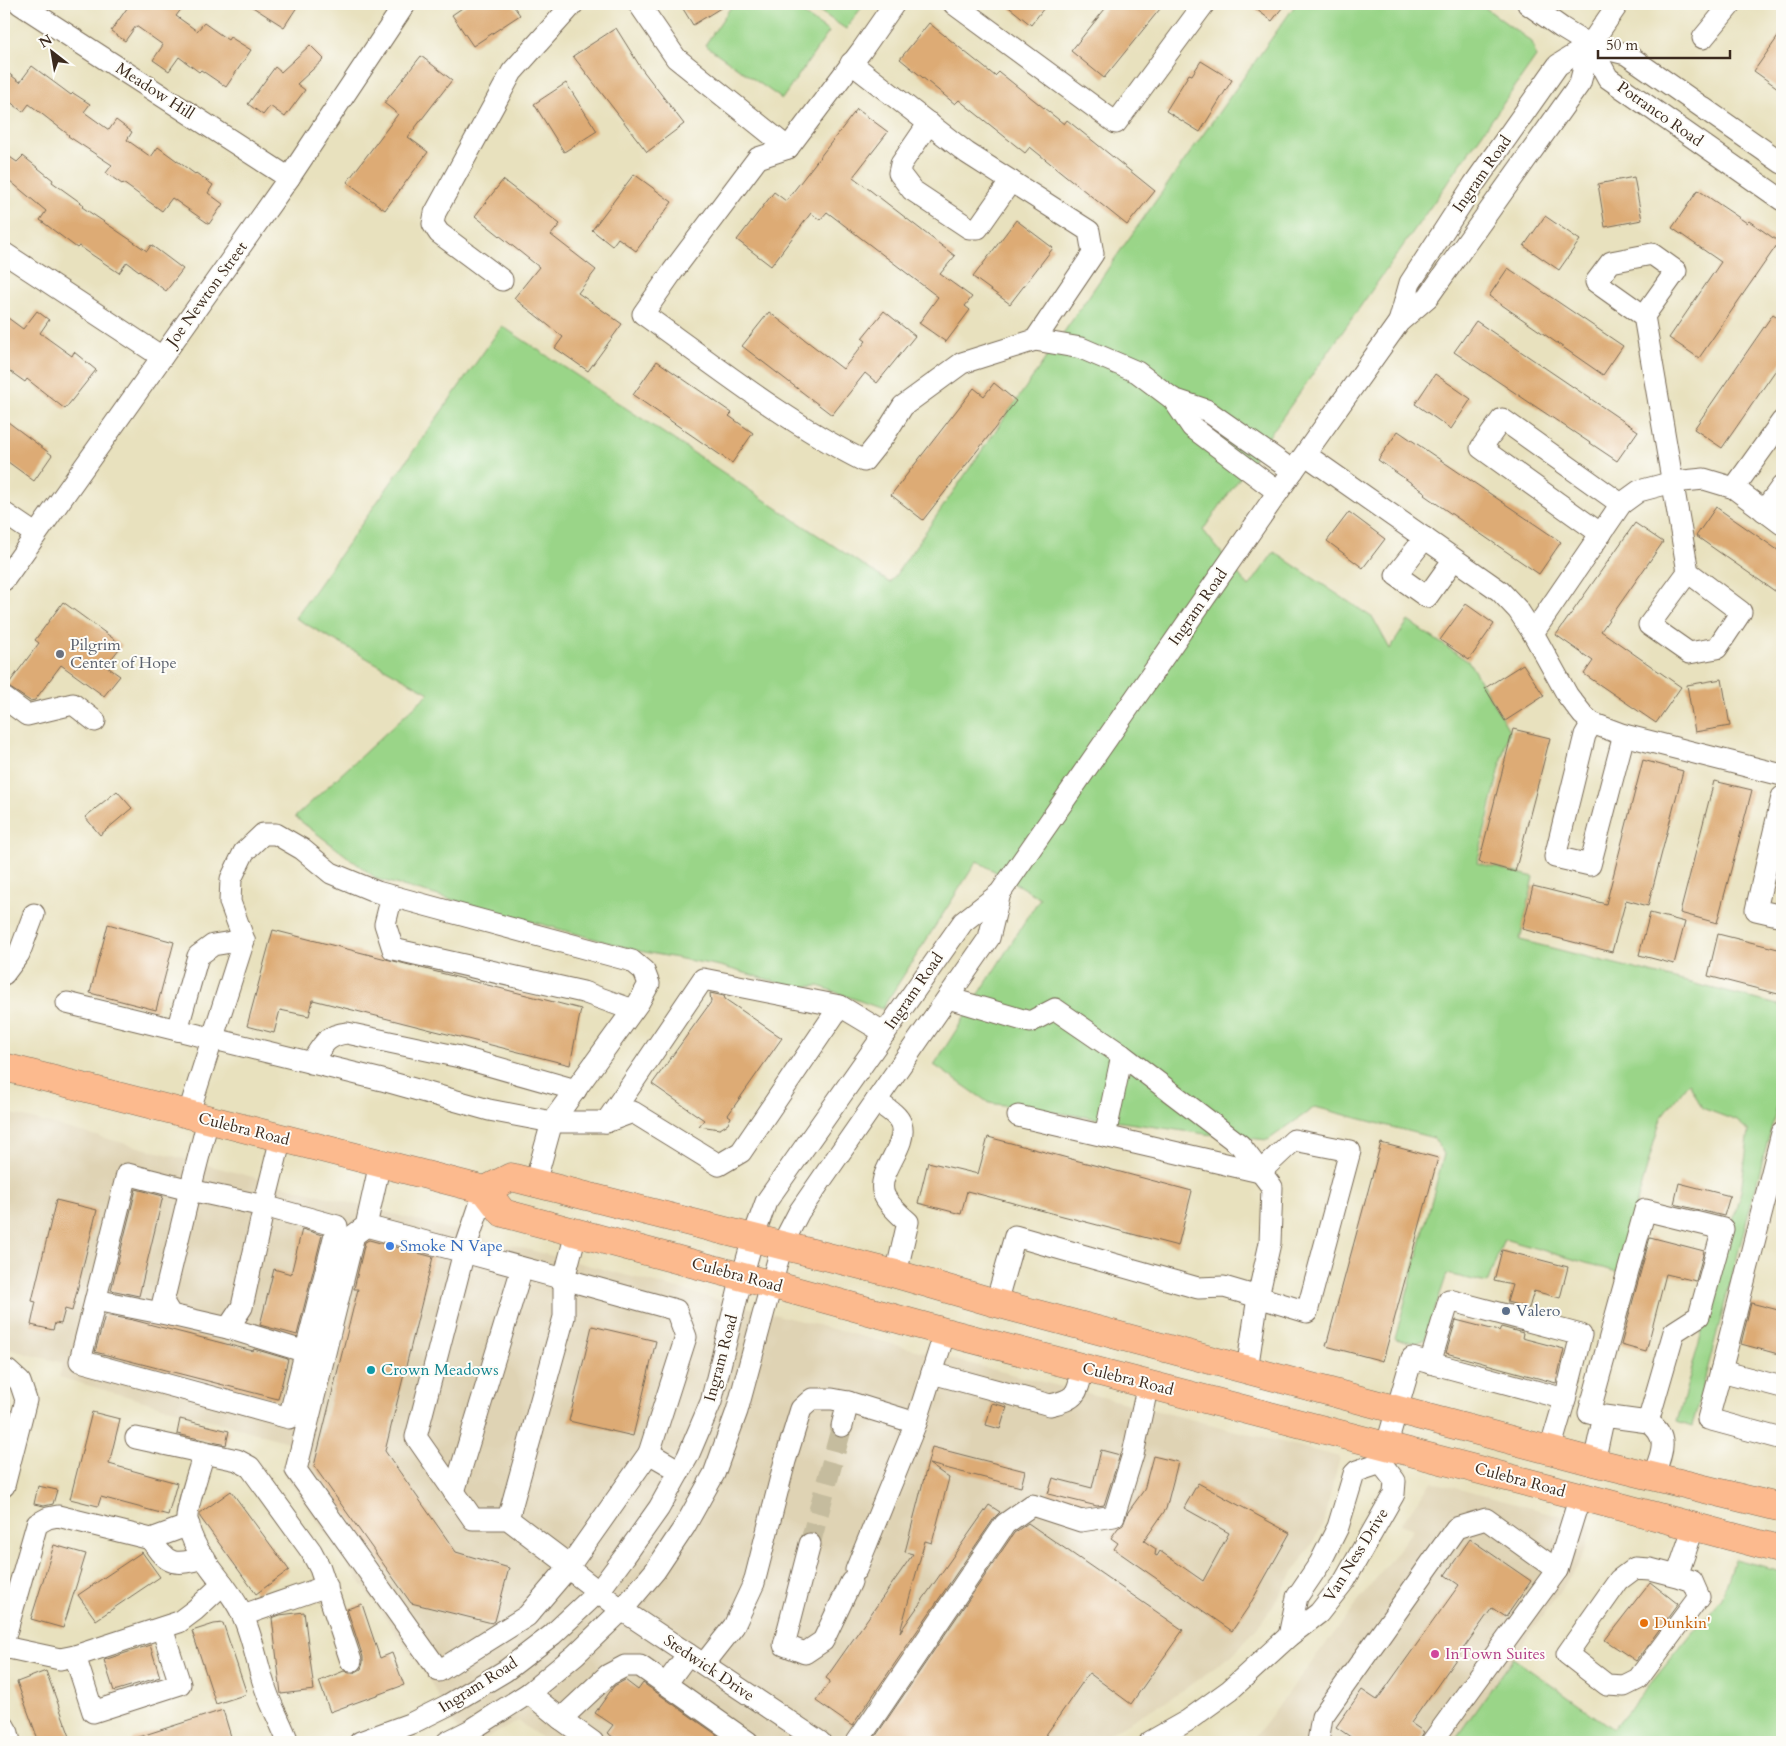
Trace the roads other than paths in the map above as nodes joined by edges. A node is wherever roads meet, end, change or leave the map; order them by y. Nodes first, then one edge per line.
1 (20, 4) edge
2 (405, 4) edge
3 (573, 4) edge
4 (639, 4) edge
5 (894, 4) edge
6 (954, 4) edge
7 (1204, 4) edge
8 (1528, 4) edge
9 (1618, 4) edge
10 (1731, 4) edge
11 (1703, 38) dead end
12 (1590, 44) junction
13 (851, 63) junction
14 (929, 124) junction
15 (788, 148) junction
16 (1782, 163) edge
17 (289, 178) junction
18 (1011, 181) junction
19 (1782, 200) edge
20 (4, 254) edge
21 (502, 280) dead end
22 (1644, 316) dead end
23 (1398, 322) junction
24 (1035, 340) junction
25 (162, 357) junction
26 (1173, 399) junction
27 (1782, 421) edge
28 (1306, 455) junction
29 (1293, 472) junction
30 (1673, 482) junction
31 (1782, 486) edge
32 (1734, 488) junction
33 (1278, 492) junction
34 (1621, 504) junction
35 (1764, 511) junction
36 (4, 513) edge
37 (1782, 524) edge
38 (36, 534) junction
39 (1601, 534) junction
40 (1425, 538) junction
41 (1454, 558) junction
42 (1688, 572) dead end
43 (4, 580) edge
44 (1533, 633) junction
45 (4, 698) edge
46 (95, 722) dead end
47 (1592, 723) junction
48 (1624, 735) junction
49 (1782, 775) edge
50 (1782, 797) edge
51 (1000, 893) junction
52 (392, 896) junction
53 (34, 914) dead end
54 (1782, 916) edge
55 (244, 940) junction
56 (4, 974) edge
57 (948, 998) junction
58 (66, 1003) dead end
59 (840, 1006) junction
60 (633, 1010) junction
61 (177, 1030) junction
62 (885, 1033) junction
63 (212, 1038) junction
64 (1122, 1055) junction
65 (311, 1063) junction
66 (4, 1067) edge
67 (576, 1090) junction
68 (876, 1101) junction
69 (1018, 1116) dead end
70 (198, 1118) junction
71 (552, 1122) junction
72 (606, 1122) junction
73 (1105, 1136) junction
74 (281, 1138) junction
75 (1781, 1142) edge
76 (380, 1163) junction
77 (1260, 1172) junction
78 (535, 1183) junction
79 (190, 1190) junction
80 (485, 1190) junction
81 (264, 1206) junction
82 (366, 1226) junction
83 (576, 1233) junction
84 (753, 1238) junction
85 (782, 1245) junction
86 (464, 1252) junction
87 (522, 1268) junction
88 (896, 1274) junction
89 (742, 1277) junction
90 (564, 1279) junction
91 (772, 1284) junction
92 (1258, 1297) junction
93 (95, 1300) junction
94 (996, 1303) junction
95 (171, 1314) junction
96 (228, 1328) junction
97 (945, 1332) junction
98 (306, 1352) junction
99 (1430, 1363) junction
100 (1083, 1368) junction
101 (4, 1370) edge
102 (1247, 1370) junction
103 (1721, 1371) junction
104 (932, 1373) junction
105 (1148, 1384) junction
106 (1782, 1387) edge
107 (1565, 1399) junction
108 (848, 1402) junction
109 (1398, 1410) junction
110 (1604, 1416) junction
111 (1648, 1422) junction
112 (916, 1423) junction
113 (842, 1426) tunnel mouth
114 (136, 1438) dead end
115 (1782, 1439) edge
116 (1550, 1450) junction
117 (204, 1453) junction
118 (649, 1454) junction
119 (1384, 1454) junction
120 (1594, 1462) junction
121 (680, 1471) junction
122 (1653, 1476) junction
123 (4, 1486) edge
124 (454, 1492) junction
125 (1580, 1496) junction
126 (1782, 1508) edge
127 (508, 1519) junction
128 (188, 1525) junction
129 (1694, 1526) junction
130 (151, 1539) junction
131 (810, 1544) tunnel mouth
132 (1782, 1550) edge
133 (205, 1558) junction
134 (568, 1568) junction
135 (1557, 1570) junction
136 (1677, 1576) junction
137 (223, 1584) junction
138 (326, 1586) junction
139 (598, 1591) junction
140 (622, 1610) junction
141 (243, 1615) junction
142 (162, 1628) junction
143 (1289, 1636) junction
144 (4, 1640) edge
145 (4, 1647) edge
146 (75, 1656) junction
147 (696, 1659) junction
148 (351, 1661) dead end
149 (440, 1672) junction
150 (666, 1684) junction
151 (529, 1693) junction
152 (458, 1700) junction
153 (562, 1719) junction
154 (4, 1726) edge
155 (285, 1732) edge
156 (450, 1741) edge
157 (10, 1742) edge
158 (360, 1742) edge
159 (593, 1742) edge
160 (748, 1742) edge
161 (820, 1742) edge
162 (857, 1742) edge
163 (1150, 1742) edge
164 (1318, 1742) edge
165 (1432, 1742) edge

1 - 17 street, Meadow Hill
2 - 17 street, Joe Newton Street
3 - 21 street
4 - 15 street
5 - 13 street
6 - 7 street
8 - 12 street
9 - 12 street, Ingram Road
10 - 11 street
12 - 16 street, Potranco Road
12 - 19 street, Potranco Road
12 - 23 street, Ingram Road
12 - 23 street, Ingram Road
13 - 14 street
13 - 15 street
14 - 18 street
14 - 18 street
15 - 24 street
17 - 25 street, Joe Newton Street
18 - 24 street
20 - 25 street
22 - 30 street
23 - 28 street, Ingram Road
24 - 26 street
25 - 38 street, Joe Newton Street
26 - 29 street
26 - 33 street
27 - 32 street
28 - 29 street, Ingram Road
28 - 40 street
29 - 33 street, Ingram Road
30 - 32 street
30 - 34 street
30 - 42 street
31 - 35 street
32 - 35 street
33 - 51 street, Ingram Road
34 - 39 street
34 - 39 street
35 - 37 street
36 - 38 street
38 - 43 street, Joe Newton Street
39 - 44 street
40 - 41 street
40 - 41 street
41 - 44 street
44 - 47 street
45 - 46 street
47 - 48 street
47 - 48 street
48 - 49 street
50 - 54 street
51 - 57 street, Ingram Road
51 - 62 street, Ingram Road
52 - 55 street
52 - 60 street
52 - 60 street
53 - 56 street
55 - 61 street
55 - 63 street
57 - 64 street
57 - 68 street, Ingram Road
58 - 61 street
59 - 62 street
59 - 72 street
59 - 72 street
60 - 67 street
61 - 63 street
62 - 84 street, Ingram Road
63 - 65 street
63 - 70 street
64 - 73 street
64 - 77 street
65 - 67 street
65 - 71 street
66 - 70 main road, Culebra Road
67 - 71 street
68 - 85 street, Ingram Road
68 - 88 street
69 - 73 street
70 - 74 main road, Culebra Road
70 - 79 street
71 - 72 street
71 - 78 street
73 - 77 street
74 - 76 main road, Culebra Road
74 - 81 street
75 - 103 street
76 - 80 main road, Culebra Road
76 - 82 street
77 - 92 street
77 - 92 street
78 - 80 main road
78 - 84 main road
79 - 81 street
79 - 93 street
79 - 95 street
80 - 83 main road, Culebra Road
80 - 86 street
81 - 96 street
81 - 98 street
82 - 86 street
82 - 149 street
83 - 89 main road, Culebra Road
83 - 90 street
84 - 85 main road
84 - 89 street, Ingram Road
85 - 88 main road
85 - 91 street, Ingram Road
86 - 87 street
86 - 124 street
87 - 90 street
87 - 124 street
88 - 94 main road
89 - 91 main road, Culebra Road
89 - 121 street, Ingram Road
90 - 118 street
90 - 127 street
91 - 97 main road, Culebra Road
91 - 140 street, Ingram Road
92 - 94 street
92 - 102 street
93 - 95 street
93 - 98 street
94 - 102 main road
95 - 96 street
96 - 98 street
97 - 100 main road, Culebra Road
97 - 104 street
99 - 107 street
99 - 107 street
99 - 109 street
100 - 104 street
100 - 105 main road, Culebra Road
101 - 123 street
102 - 109 main road
103 - 106 street
103 - 115 street
104 - 112 street
105 - 119 main road, Culebra Road
105 - 162 street
107 - 116 street
108 - 112 street
108 - 113 street
108 - 147 street
109 - 116 main road
109 - 119 street
110 - 111 street
110 - 111 street
110 - 120 street
111 - 122 street
112 - 131 street
114 - 117 street
116 - 120 main road
117 - 128 street
117 - 138 street
118 - 121 street
118 - 134 street
119 - 125 main road, Culebra Road
119 - 143 street, Van Ness Drive
119 - 143 street, Van Ness Drive
120 - 122 main road
121 - 139 street, Ingram Road
122 - 126 main road
124 - 127 street
125 - 129 main road, Culebra Road
125 - 135 street
127 - 134 street, Stedwick Drive
128 - 130 street
128 - 133 street
129 - 132 main road, Culebra Road
129 - 136 street
130 - 133 street
130 - 144 street
133 - 137 street
134 - 139 street, Stedwick Drive
134 - 149 street
135 - 164 street
135 - 165 street
136 - 136 street
137 - 141 street
137 - 142 street
138 - 141 street
138 - 148 street
139 - 140 street, Stedwick Drive
139 - 152 street, Ingram Road
140 - 147 street, Stedwick Drive
140 - 151 street, Ingram Road
141 - 155 street
142 - 146 street
142 - 146 street
143 - 163 street, Van Ness Drive
145 - 146 street
147 - 150 street
147 - 161 street, Stedwick Drive
149 - 152 street
150 - 153 street
150 - 160 street
151 - 153 street
151 - 156 street, Ingram Road
152 - 158 street, Ingram Road
153 - 159 street
154 - 157 street

